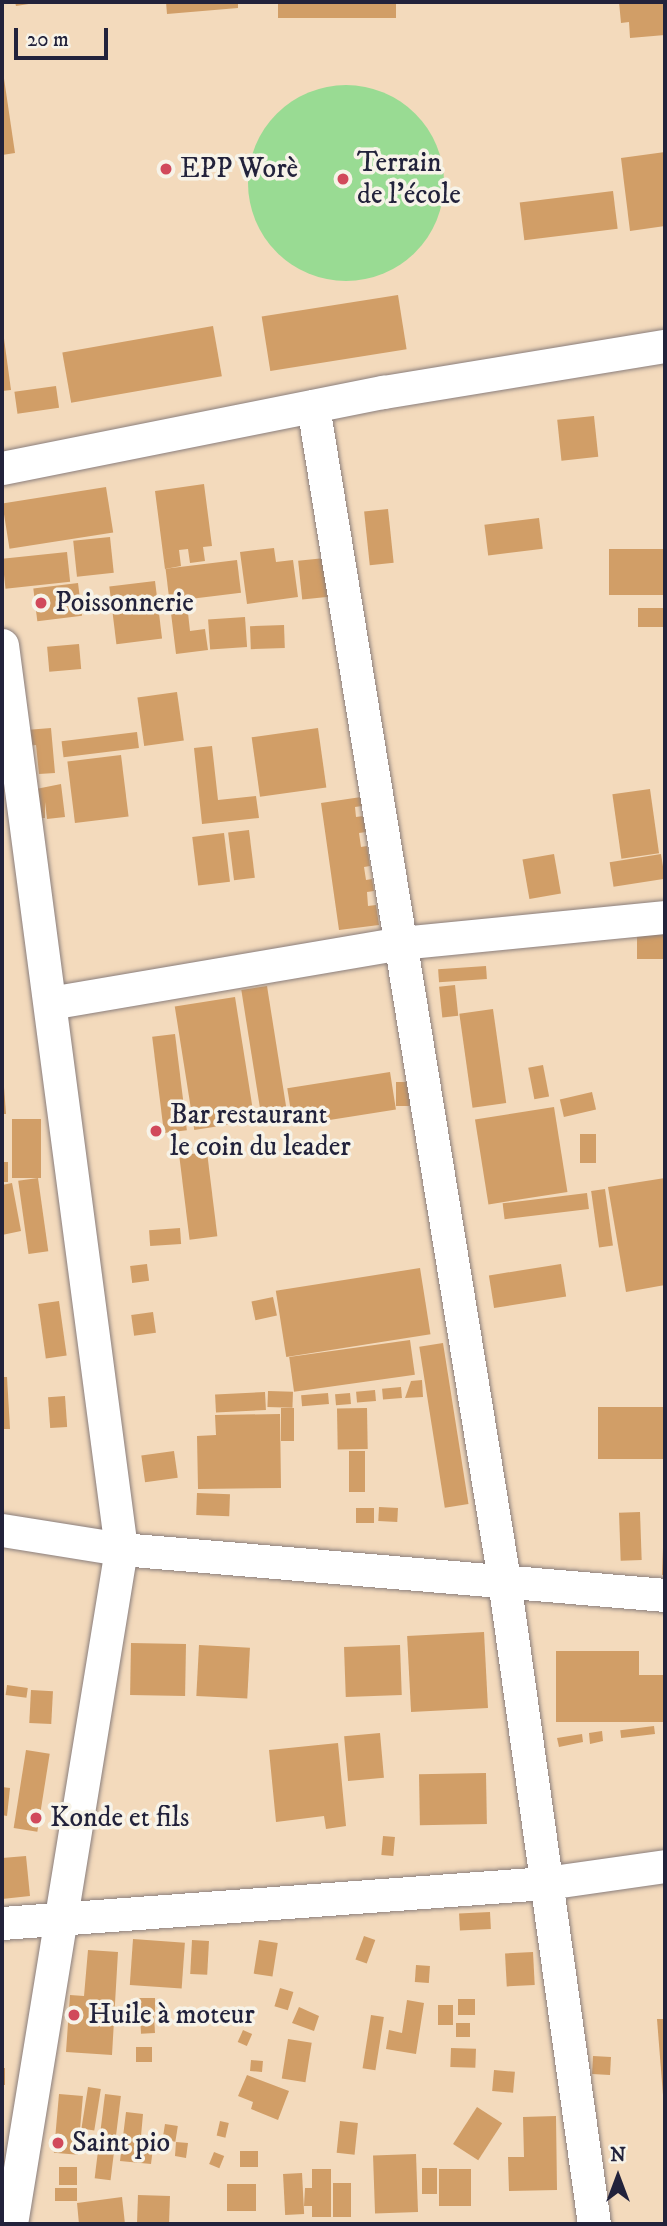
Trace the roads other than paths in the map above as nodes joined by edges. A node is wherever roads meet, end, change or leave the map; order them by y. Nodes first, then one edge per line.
1 (665, 346) edge
2 (313, 406) junction
3 (2, 468) edge
4 (2, 645) edge
5 (665, 917) edge
6 (400, 943) junction
7 (50, 1003) junction
8 (2, 1530) edge
9 (121, 1549) junction
10 (504, 1580) junction
11 (665, 1595) edge
12 (665, 1866) edge
13 (547, 1882) junction
14 (61, 1916) junction
15 (2, 1923) edge
16 (11, 2224) edge
17 (594, 2224) edge

1 - 2 street
2 - 3 street
2 - 6 street
4 - 7 street
5 - 6 street
6 - 7 street
6 - 10 street
7 - 9 street
8 - 9 street
9 - 10 street
9 - 14 street
10 - 11 street
10 - 13 street
12 - 13 street
13 - 14 street
13 - 17 street
14 - 15 street
14 - 16 street

